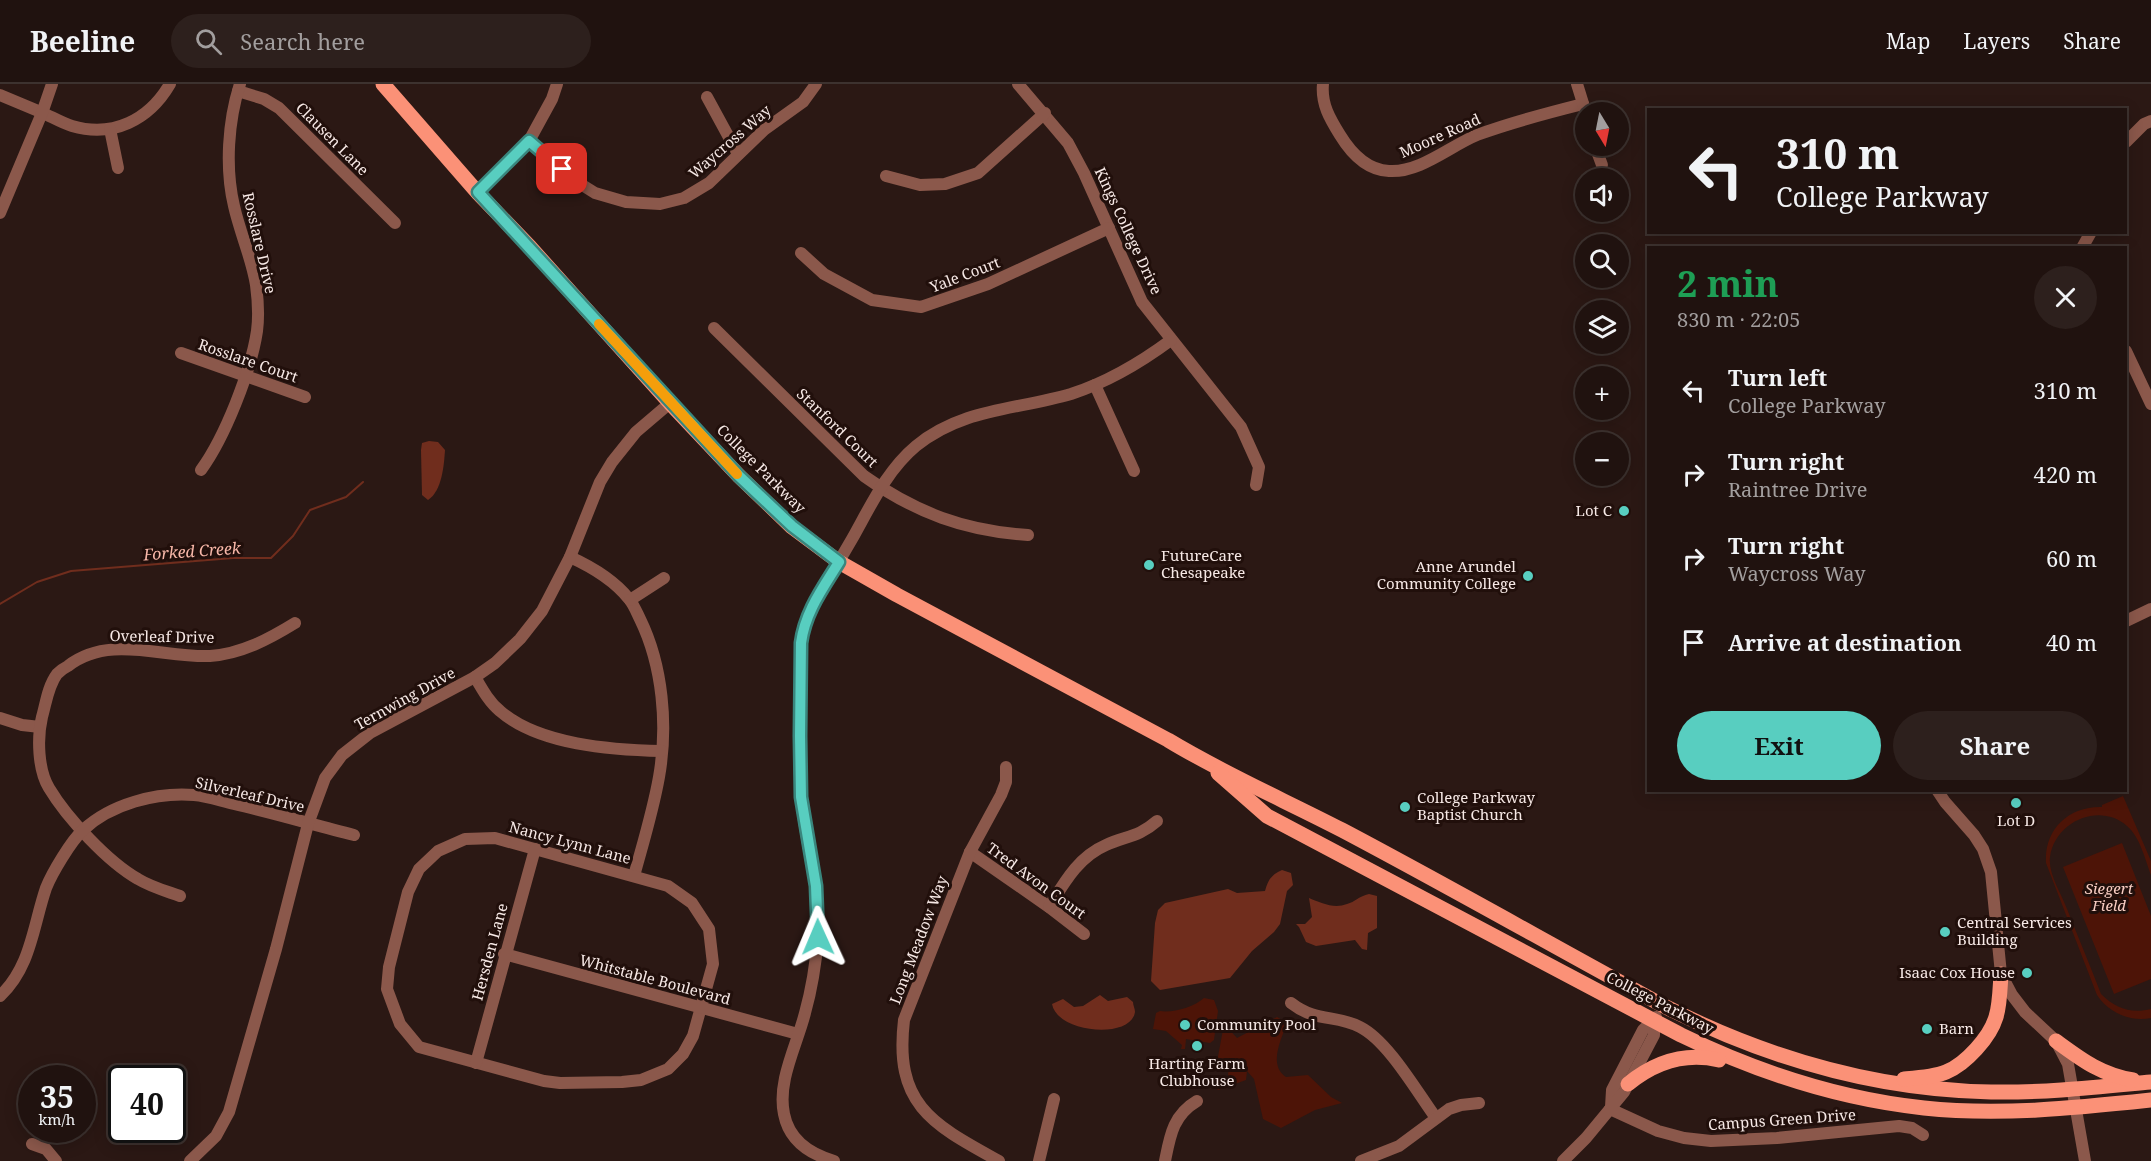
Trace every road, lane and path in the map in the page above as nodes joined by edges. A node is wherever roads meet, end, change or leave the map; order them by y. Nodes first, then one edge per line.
1 (52, 84) edge
2 (170, 84) edge
3 (383, 84) edge
4 (557, 84) edge
5 (816, 84) edge
6 (1018, 84) edge
7 (1323, 84) edge
8 (1577, 84) edge
9 (239, 88) edge
10 (0, 95) edge
11 (706, 97) dead end
12 (1582, 102) edge
13 (1575, 110) edge
14 (42, 113) junction
15 (1045, 113) junction
16 (2151, 121) edge
17 (110, 129) junction
18 (529, 141) junction
19 (2127, 141) edge
20 (738, 154) junction
21 (1599, 156) edge
22 (1602, 165) dead end
23 (118, 168) dead end
24 (886, 176) dead end
25 (478, 192) junction
26 (1, 209) edge
27 (395, 223) dead end
28 (1109, 228) junction
29 (801, 253) dead end
30 (714, 328) dead end
31 (1171, 340) junction
32 (181, 353) dead end
33 (2127, 353) edge
34 (245, 376) junction
35 (1095, 385) junction
36 (305, 397) dead end
37 (670, 403) junction
38 (2151, 404) edge
39 (201, 470) dead end
40 (1134, 471) dead end
41 (1256, 484) dead end
42 (881, 488) junction
43 (1028, 535) dead end
44 (570, 557) junction
45 (839, 562) junction
46 (664, 578) dead end
47 (630, 600) junction
48 (2151, 609) edge
49 (2127, 621) edge
50 (294, 623) dead end
51 (475, 677) junction
52 (0, 718) edge
53 (40, 727) junction
54 (662, 751) junction
55 (1206, 763) junction
56 (1006, 767) dead end
57 (1938, 792) edge
58 (1267, 816) junction
59 (1157, 821) dead end
60 (308, 824) junction
61 (82, 831) junction
62 (1343, 831) junction
63 (354, 835) dead end
64 (535, 849) junction
65 (970, 852) junction
66 (634, 876) junction
67 (1383, 877) junction
68 (180, 896) dead end
69 (1049, 907) junction
70 (1084, 934) dead end
71 (504, 954) junction
72 (2001, 974) junction
73 (0, 996) edge
74 (1291, 1003) dead end
75 (1662, 1005) junction
76 (701, 1007) junction
77 (1654, 1021) junction
78 (798, 1034) junction
79 (2056, 1041) junction
80 (476, 1064) junction
81 (1755, 1068) junction
82 (1873, 1080) junction
83 (2151, 1082) edge
84 (1628, 1084) junction
85 (2072, 1090) junction
86 (1054, 1099) dead end
87 (1197, 1101) dead end
88 (2151, 1101) edge
89 (1479, 1103) dead end
90 (1610, 1108) junction
91 (2075, 1108) junction
92 (1436, 1118) junction
93 (1923, 1135) dead end
94 (32, 1144) dead end
95 (56, 1161) edge
96 (190, 1161) edge
97 (834, 1161) edge
98 (999, 1161) edge
99 (1039, 1161) edge
100 (1165, 1161) edge
101 (1362, 1161) edge
102 (1563, 1161) edge
103 (2085, 1161) edge

1 - 14 street
2 - 17 street
3 - 25 main road, College Parkway
4 - 18 street
5 - 20 street, Waycross Way
6 - 15 street, Kings College Drive
7 - 13 street, Moore Road
8 - 12 street
9 - 27 street, Clausen Lane
9 - 34 street, Rosslare Drive
10 - 14 street
11 - 20 street
14 - 17 street
14 - 26 street
15 - 24 street
15 - 28 street, Kings College Drive
16 - 19 street
17 - 23 street
18 - 20 street, Waycross Way
18 - 25 street
21 - 22 street
25 - 37 main road, College Parkway
28 - 29 street, Yale Court
28 - 31 street, Kings College Drive
30 - 42 street, Stanford Court
31 - 35 street
31 - 41 street, Kings College Drive
32 - 34 street, Rosslare Court
33 - 38 street
34 - 36 street, Rosslare Court
34 - 39 street, Rosslare Drive
35 - 40 street
35 - 42 street
37 - 44 street, Ternwing Drive
37 - 45 main road, College Parkway
42 - 43 street, Stanford Court
42 - 45 street
44 - 47 street
44 - 51 street, Ternwing Drive
45 - 55 main road, College Parkway
45 - 78 street
46 - 47 street
47 - 54 street
48 - 49 street
50 - 53 street, Overleaf Drive
51 - 54 street
51 - 60 street, Ternwing Drive
52 - 53 street
53 - 61 street, Overleaf Drive
54 - 66 street
55 - 58 main road, College Parkway
55 - 62 main road, College Parkway
56 - 65 street, Long Meadow Way
57 - 72 street
58 - 62 main road
58 - 67 main road, College Parkway
59 - 69 street
60 - 61 street, Silverleaf Drive
60 - 63 street, Silverleaf Drive
60 - 96 street, Ternwing Drive
61 - 68 street, Overleaf Drive
61 - 73 street, Silverleaf Drive
62 - 67 main road
62 - 75 main road, College Parkway
64 - 66 street, Nancy Lynn Lane
64 - 71 street, Hersden Lane
64 - 80 street, Nancy Lynn Lane
65 - 69 street, Tred Avon Court
65 - 98 street, Long Meadow Way
66 - 76 street, Nancy Lynn Lane
67 - 77 main road, College Parkway
69 - 70 street, Tred Avon Court
71 - 76 street, Whitstable Boulevard
71 - 80 street, Hersden Lane
72 - 79 street
72 - 82 main road
74 - 92 street
75 - 77 street
75 - 82 main road, College Parkway
76 - 78 street, Whitstable Boulevard
76 - 80 street, Nancy Lynn Lane
77 - 81 main road, College Parkway
77 - 84 street
77 - 90 street
78 - 97 street
79 - 83 main road
79 - 85 street
81 - 84 main road
81 - 91 main road, College Parkway
82 - 85 main road, College Parkway
83 - 85 main road, College Parkway
84 - 90 street
85 - 91 street
86 - 99 street
87 - 100 street
88 - 91 main road, College Parkway
89 - 92 street
90 - 93 street, Campus Green Drive
90 - 102 street
91 - 103 street
92 - 101 street
94 - 95 street

